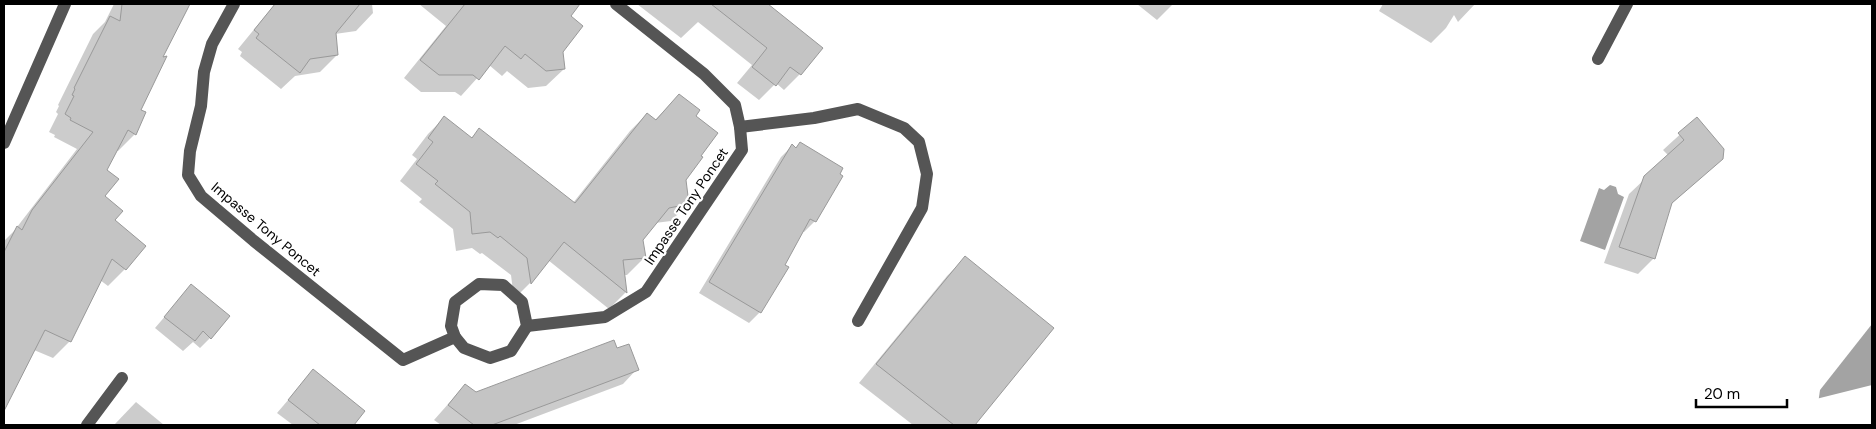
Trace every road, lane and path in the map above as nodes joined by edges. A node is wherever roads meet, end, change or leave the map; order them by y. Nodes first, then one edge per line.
1 (65, 4) edge
2 (234, 4) edge
3 (616, 4) edge
4 (1627, 4) edge
5 (1598, 58) dead end
6 (740, 127) junction
7 (4, 143) edge
8 (858, 321) dead end
9 (527, 326) junction
10 (455, 337) junction
11 (122, 378) dead end
12 (87, 425) edge

1 - 7 street
2 - 10 street, Impasse Tony Poncet
3 - 6 street, Impasse Tony Poncet
4 - 5 street
6 - 8 street
6 - 9 street, Impasse Tony Poncet
9 - 10 street
9 - 10 street
11 - 12 street

